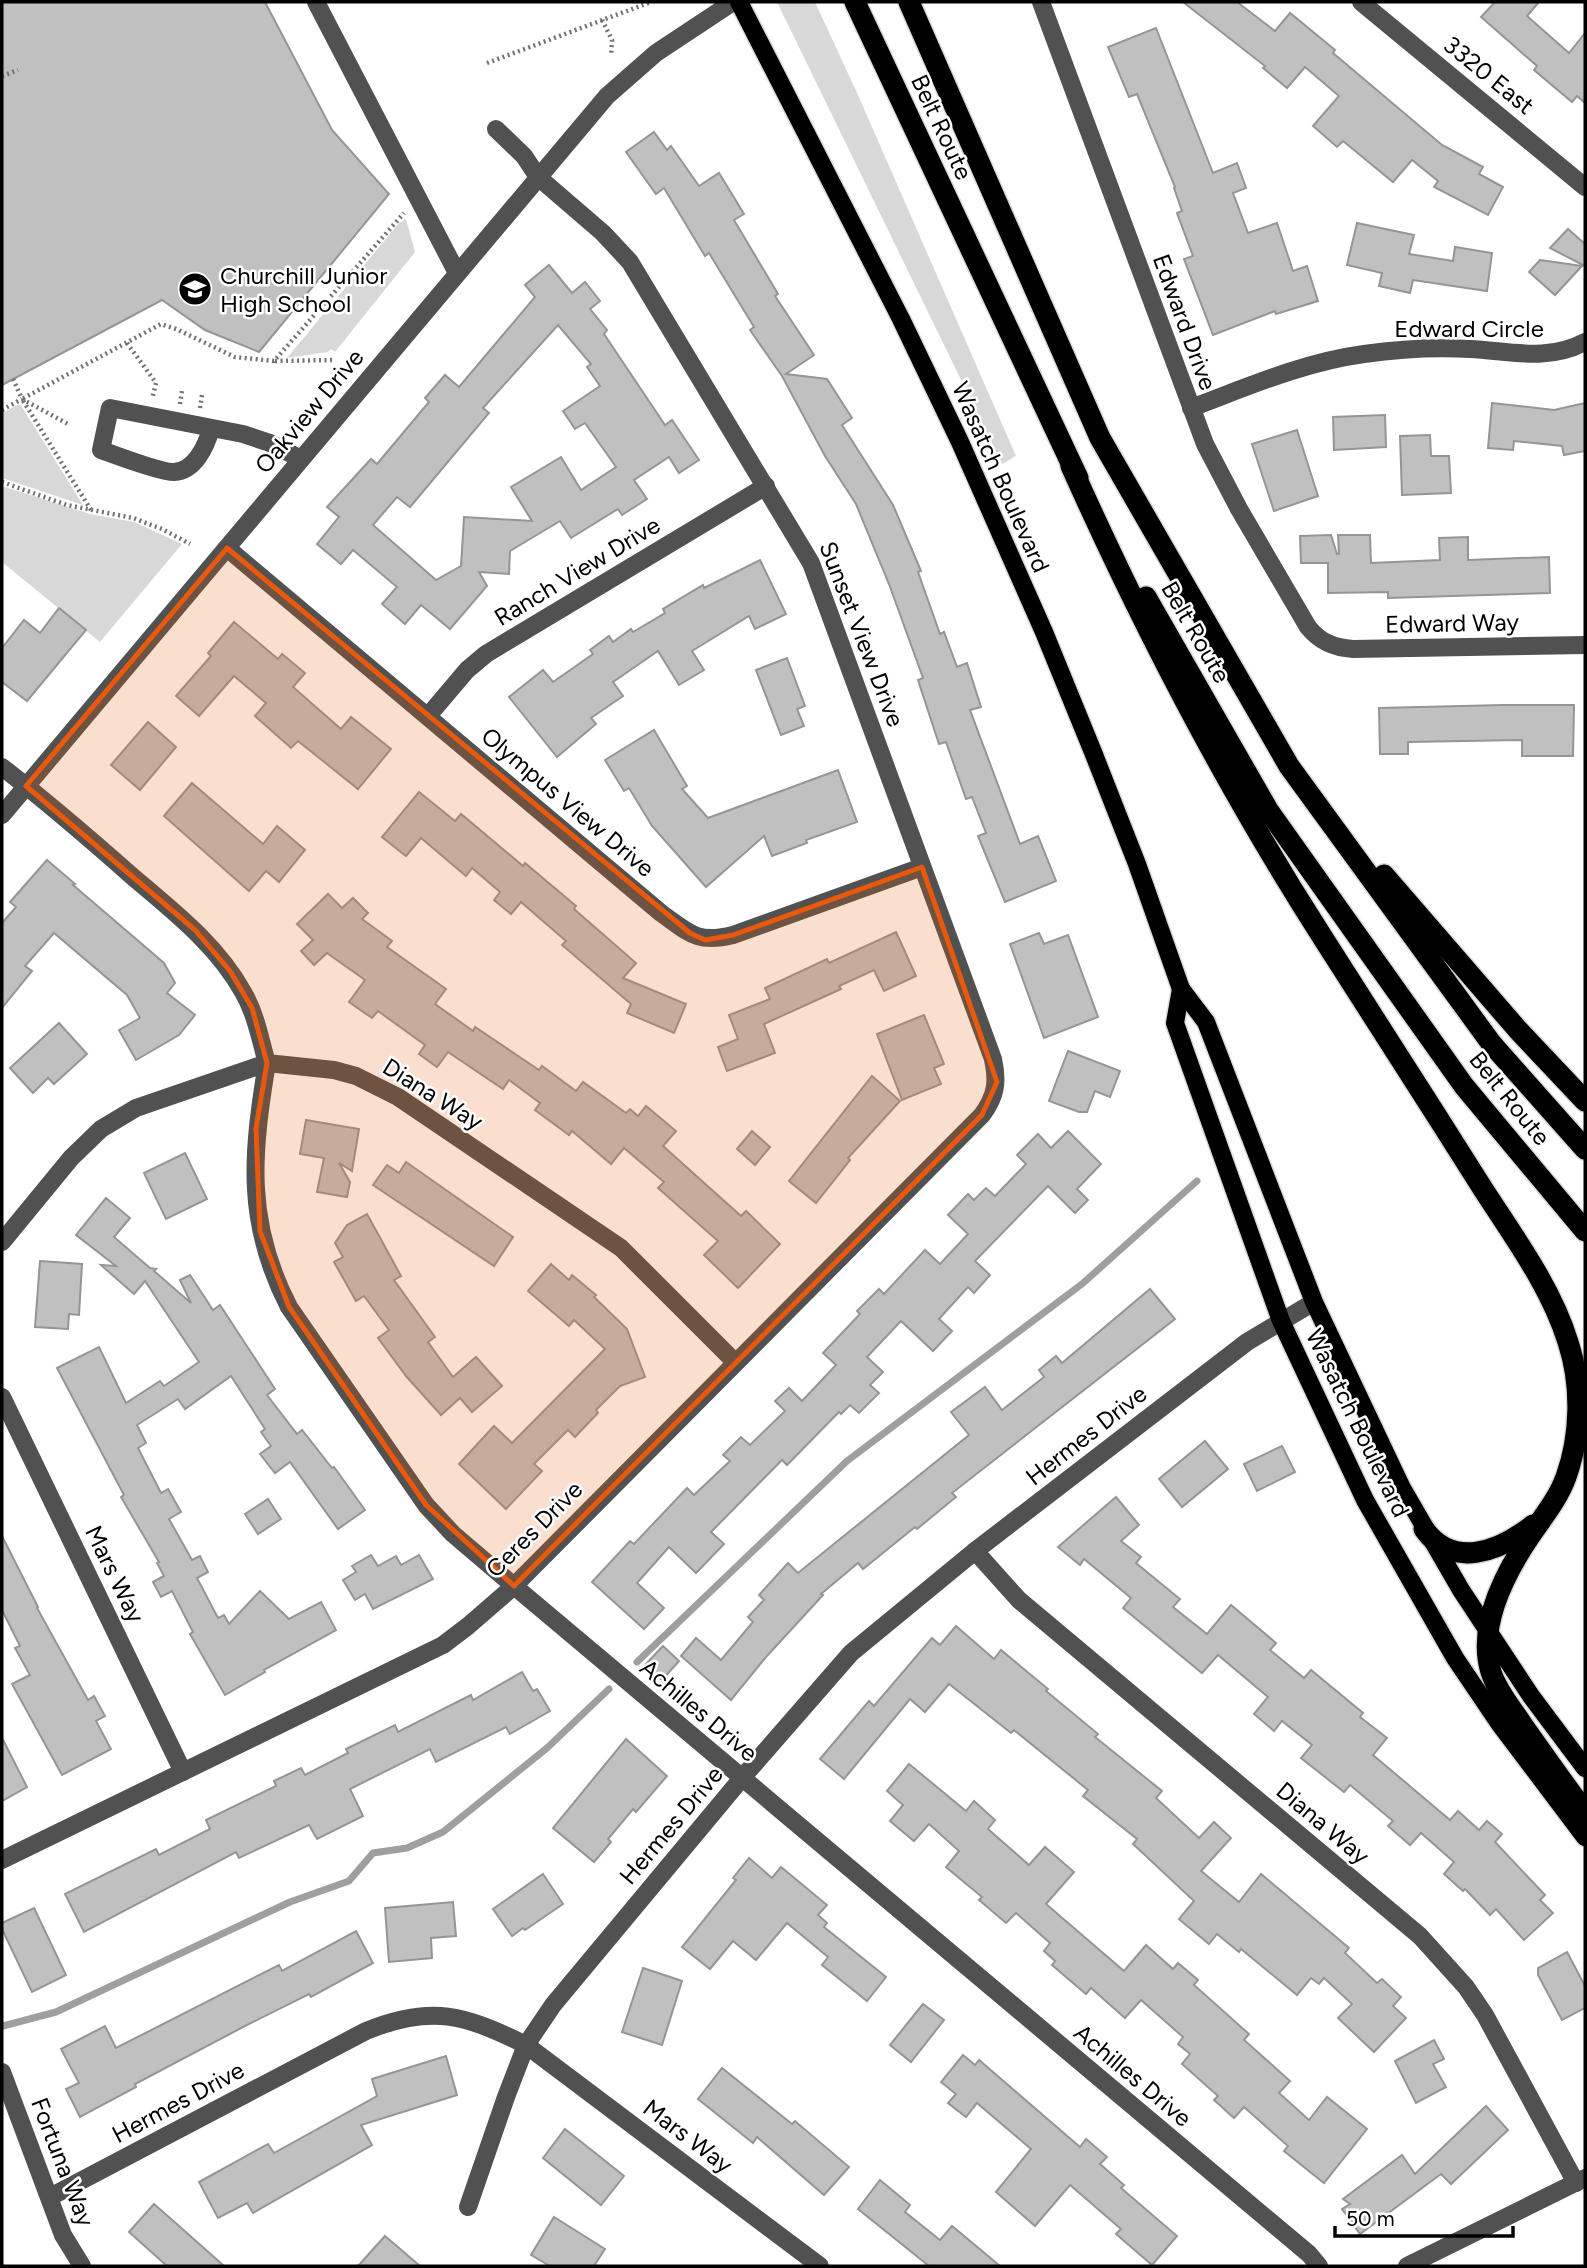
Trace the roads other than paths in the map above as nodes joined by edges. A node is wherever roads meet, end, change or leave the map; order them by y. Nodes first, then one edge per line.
1 (316, 2) edge
2 (733, 2) edge
3 (739, 2) edge
4 (855, 2) edge
5 (909, 2) edge
6 (1041, 2) edge
7 (1361, 2) edge
8 (496, 129) dead end
9 (538, 177) junction
10 (1585, 187) edge
11 (457, 273) junction
12 (1585, 342) edge
13 (1191, 408) junction
14 (211, 429) junction
15 (301, 458) junction
16 (1071, 466) junction
17 (766, 486) junction
18 (226, 548) junction
19 (1321, 640) joint
20 (1585, 645) edge
21 (428, 716) junction
22 (1289, 766) junction
23 (2, 767) edge
24 (26, 786) junction
25 (2, 815) edge
26 (922, 867) junction
27 (1181, 989) junction
28 (267, 1063) junction
29 (996, 1092) joint
30 (1585, 1101) edge
31 (1585, 1149) edge
32 (1585, 1231) edge
33 (2, 1242) edge
34 (1314, 1302) junction
35 (1281, 1321) junction
36 (735, 1362) junction
37 (2, 1397) edge
38 (1549, 1509) junction
39 (1424, 1529) junction
40 (975, 1552) junction
41 (514, 1586) junction
42 (1489, 1632) junction
43 (1585, 1768) edge
44 (183, 1772) junction
45 (742, 1778) junction
46 (1585, 1815) edge
47 (1585, 1837) edge
48 (2, 1860) edge
49 (526, 2045) junction
50 (2, 2072) edge
51 (1581, 2180) edge
52 (50, 2197) junction
53 (468, 2207) dead end
54 (82, 2266) edge
55 (820, 2266) edge
56 (1319, 2266) edge
57 (1407, 2266) edge

1 - 11 street
2 - 9 street, Oakview Drive
3 - 27 main road, Wasatch Boulevard
4 - 16 highway, Belt Route
5 - 22 highway, Belt Route
6 - 13 street, Edward Drive
7 - 10 street, 3320 East
8 - 9 street, Sunset View Drive
9 - 11 street, Oakview Drive
9 - 17 street, Sunset View Drive
11 - 15 street, Oakview Drive
12 - 13 street, Edward Circle
13 - 19 street, Edward Drive
14 - 14 street
14 - 15 street
15 - 18 street, Oakview Drive
16 - 32 highway, Belt Route
16 - 38 highway
17 - 21 street, Ranch View Drive
17 - 26 street, Sunset View Drive
18 - 21 street, Olympus View Drive
18 - 24 street, Oakview Drive
19 - 20 street, Edward Way
21 - 26 street, Olympus View Drive
22 - 30 highway
22 - 31 highway, Belt Route
23 - 24 street
24 - 25 street, Oakview Drive
24 - 28 street
26 - 29 street, Sunset View Drive
27 - 34 main road, Wasatch Boulevard
27 - 35 main road, Wasatch Boulevard
28 - 33 street
28 - 36 street, Diana Way
28 - 41 street, Achilles Drive
29 - 36 street, Ceres Drive
34 - 35 street, Hermes Drive
34 - 39 main road, Wasatch Boulevard
35 - 40 street, Hermes Drive
35 - 47 main road, Wasatch Boulevard
36 - 41 street, Ceres Drive
37 - 44 street, Mars Way
38 - 39 highway
38 - 42 highway
39 - 42 main road, Wasatch Boulevard
40 - 45 street, Hermes Drive
40 - 51 street, Diana Way
41 - 44 street, Ceres Drive
41 - 45 street, Achilles Drive
42 - 43 main road, Wasatch Boulevard
42 - 46 highway
44 - 48 street, Ceres Drive
45 - 49 street, Hermes Drive
45 - 56 street, Achilles Drive
49 - 52 street, Hermes Drive
49 - 53 street
49 - 55 street, Mars Way
50 - 52 street, Fortuna Way
51 - 57 street
52 - 54 street, Fortuna Way

